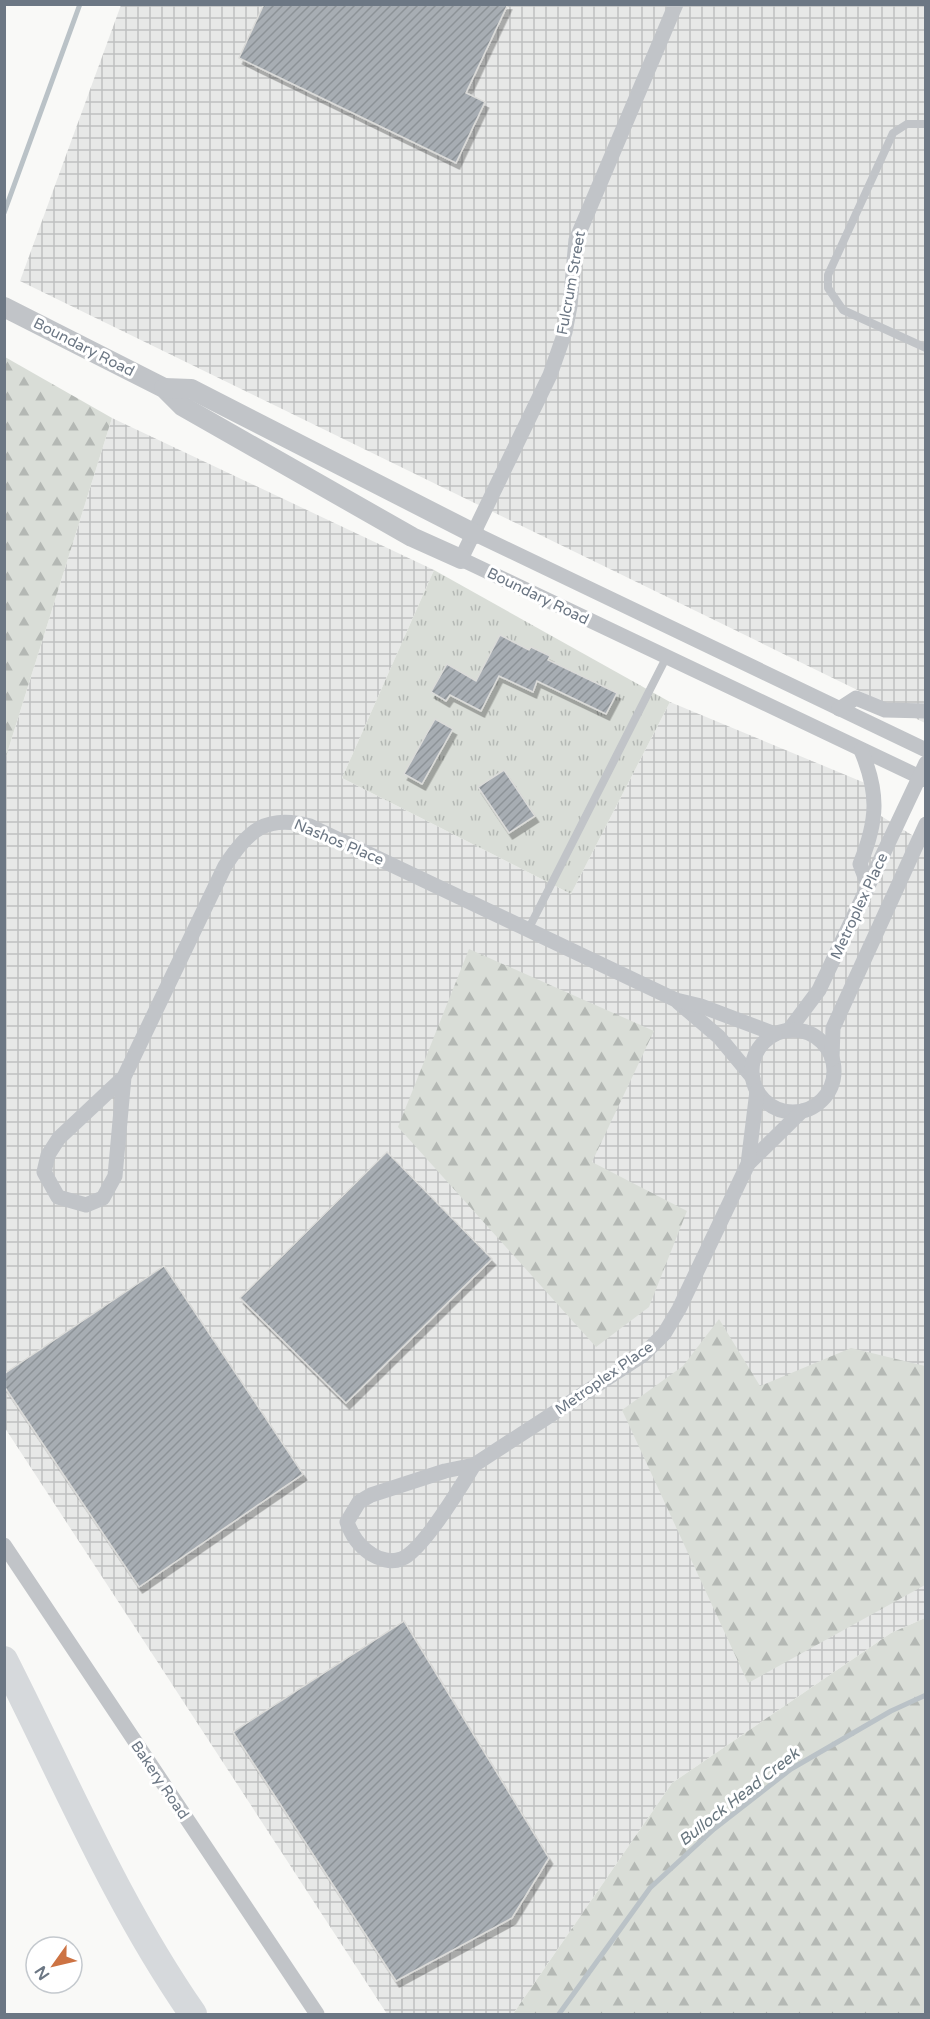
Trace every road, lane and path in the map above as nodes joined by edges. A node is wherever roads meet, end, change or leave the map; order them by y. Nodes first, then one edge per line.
1 (676, 4) edge
2 (926, 124) edge
3 (4, 307) edge
4 (926, 348) edge
5 (164, 388) junction
6 (475, 534) junction
7 (462, 560) junction
8 (666, 658) junction
9 (839, 709) junction
10 (926, 711) edge
11 (861, 750) junction
12 (926, 750) edge
13 (924, 773) edge
14 (926, 824) edge
15 (921, 841) edge
16 (868, 885) junction
17 (528, 930) junction
18 (676, 1000) junction
19 (782, 1032) junction
20 (832, 1059) junction
21 (124, 1077) junction
22 (755, 1085) junction
23 (802, 1111) junction
24 (748, 1164) junction
25 (474, 1465) junction
26 (4, 1545) edge
27 (4, 1660) edge
28 (193, 2014) edge
29 (317, 2014) edge

1 - 6 street, Fulcrum Street
2 - 4 lane
3 - 5 street, Boundary Road
5 - 6 street, Boundary Road
5 - 7 street, Boundary Road
6 - 7 street, Fulcrum Street
6 - 9 street, Boundary Road
7 - 8 street, Boundary Road
8 - 11 street, Boundary Road
8 - 17 lane
9 - 10 street
9 - 12 street, Boundary Road
11 - 13 street, Boundary Road
11 - 16 street
13 - 16 street, Metroplex Place
14 - 15 street, Metroplex Place
15 - 20 street, Metroplex Place
16 - 19 street, Metroplex Place
17 - 18 street, Nashos Place
17 - 21 street, Nashos Place
18 - 19 street, Nashos Place
18 - 22 street, Nashos Place
19 - 20 street
19 - 22 street
20 - 23 street
21 - 21 street, Nashos Place
22 - 23 street
22 - 24 street, Metroplex Place
23 - 24 street, Metroplex Place
24 - 25 street, Metroplex Place
25 - 25 street, Metroplex Place
26 - 29 street, Bakery Road
27 - 28 highway

